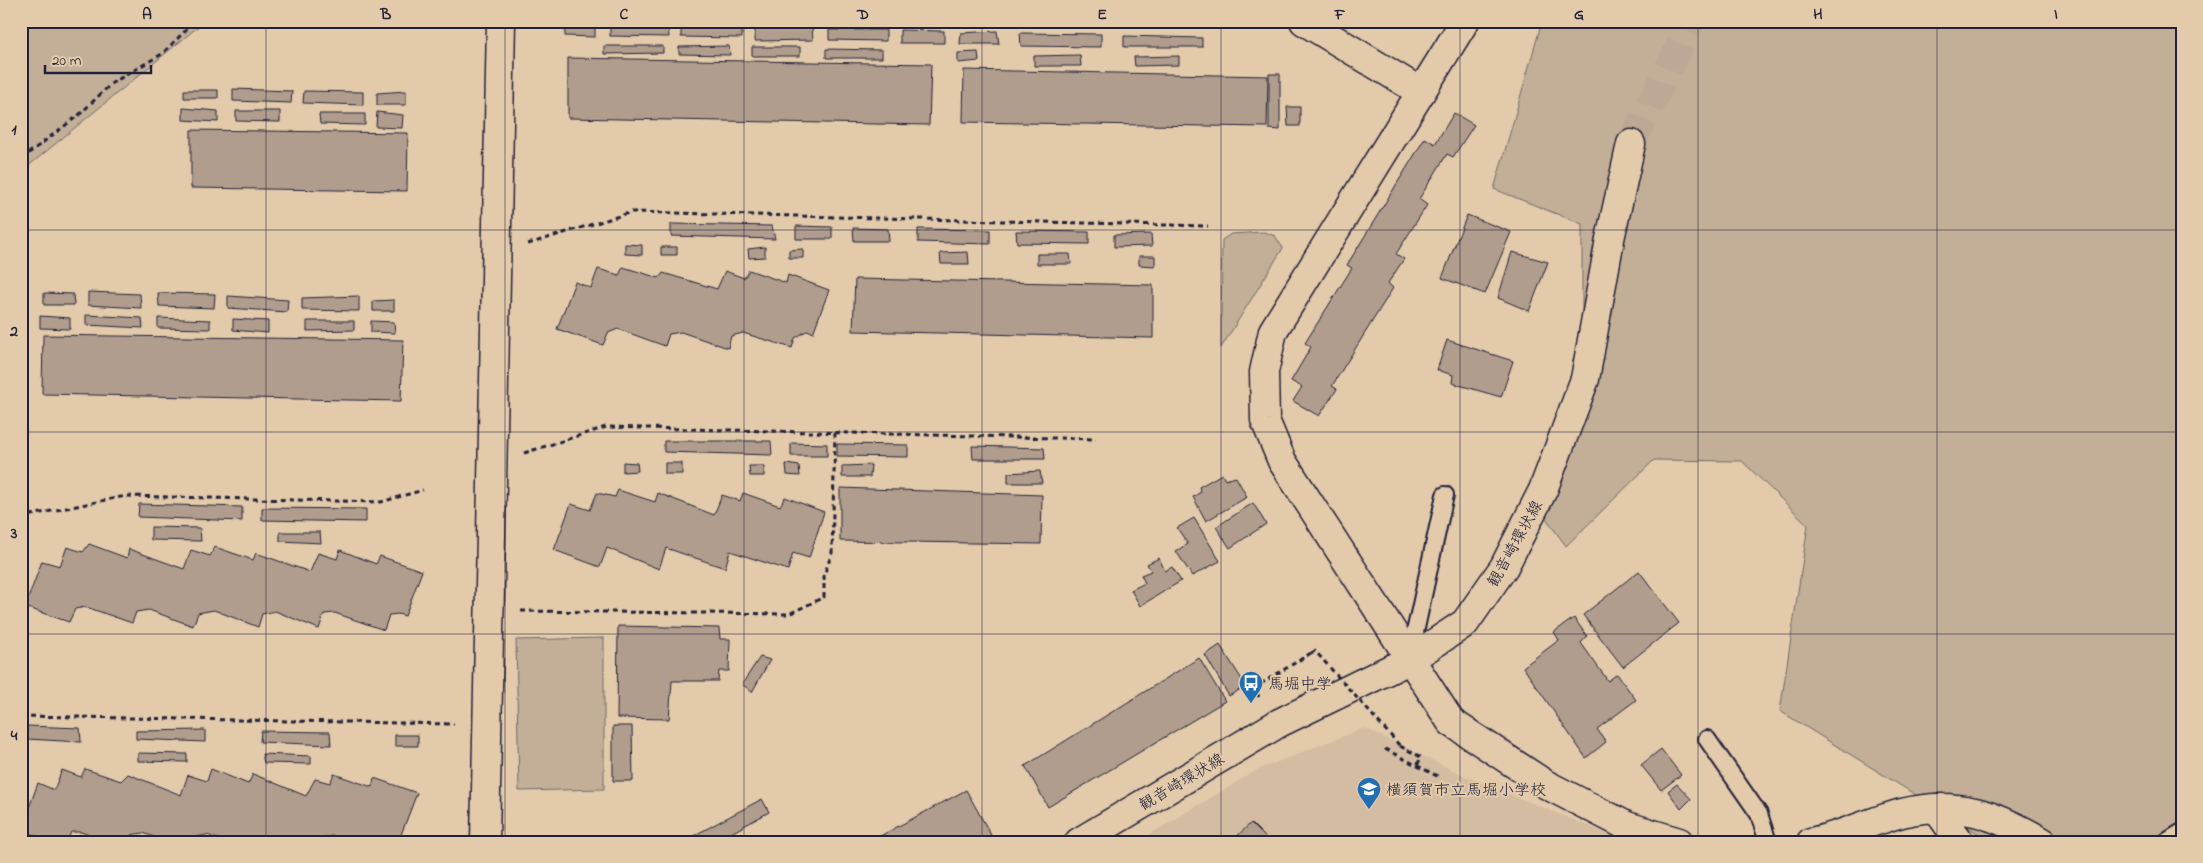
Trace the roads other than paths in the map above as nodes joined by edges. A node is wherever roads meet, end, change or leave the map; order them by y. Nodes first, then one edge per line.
1 (501, 21) edge
2 (1304, 21) edge
3 (1465, 21) edge
4 (1421, 92) junction
5 (1631, 144) tunnel mouth
6 (1445, 495) dead end
7 (1409, 660) junction
8 (1707, 739) dead end
9 (1936, 808) junction
10 (2182, 832) edge
11 (485, 842) edge
12 (1080, 842) edge
13 (1679, 842) edge
14 (1768, 842) edge
15 (1811, 842) edge
16 (1960, 842) edge
17 (2043, 842) edge
18 (2166, 842) edge

1 - 11 street
2 - 4 street
3 - 4 street
4 - 7 street
5 - 7 street, 観音崎環状線
6 - 7 lane
7 - 12 street, 観音崎環状線
7 - 13 street
8 - 14 lane
9 - 15 street
9 - 16 street
9 - 17 street
10 - 18 lane

